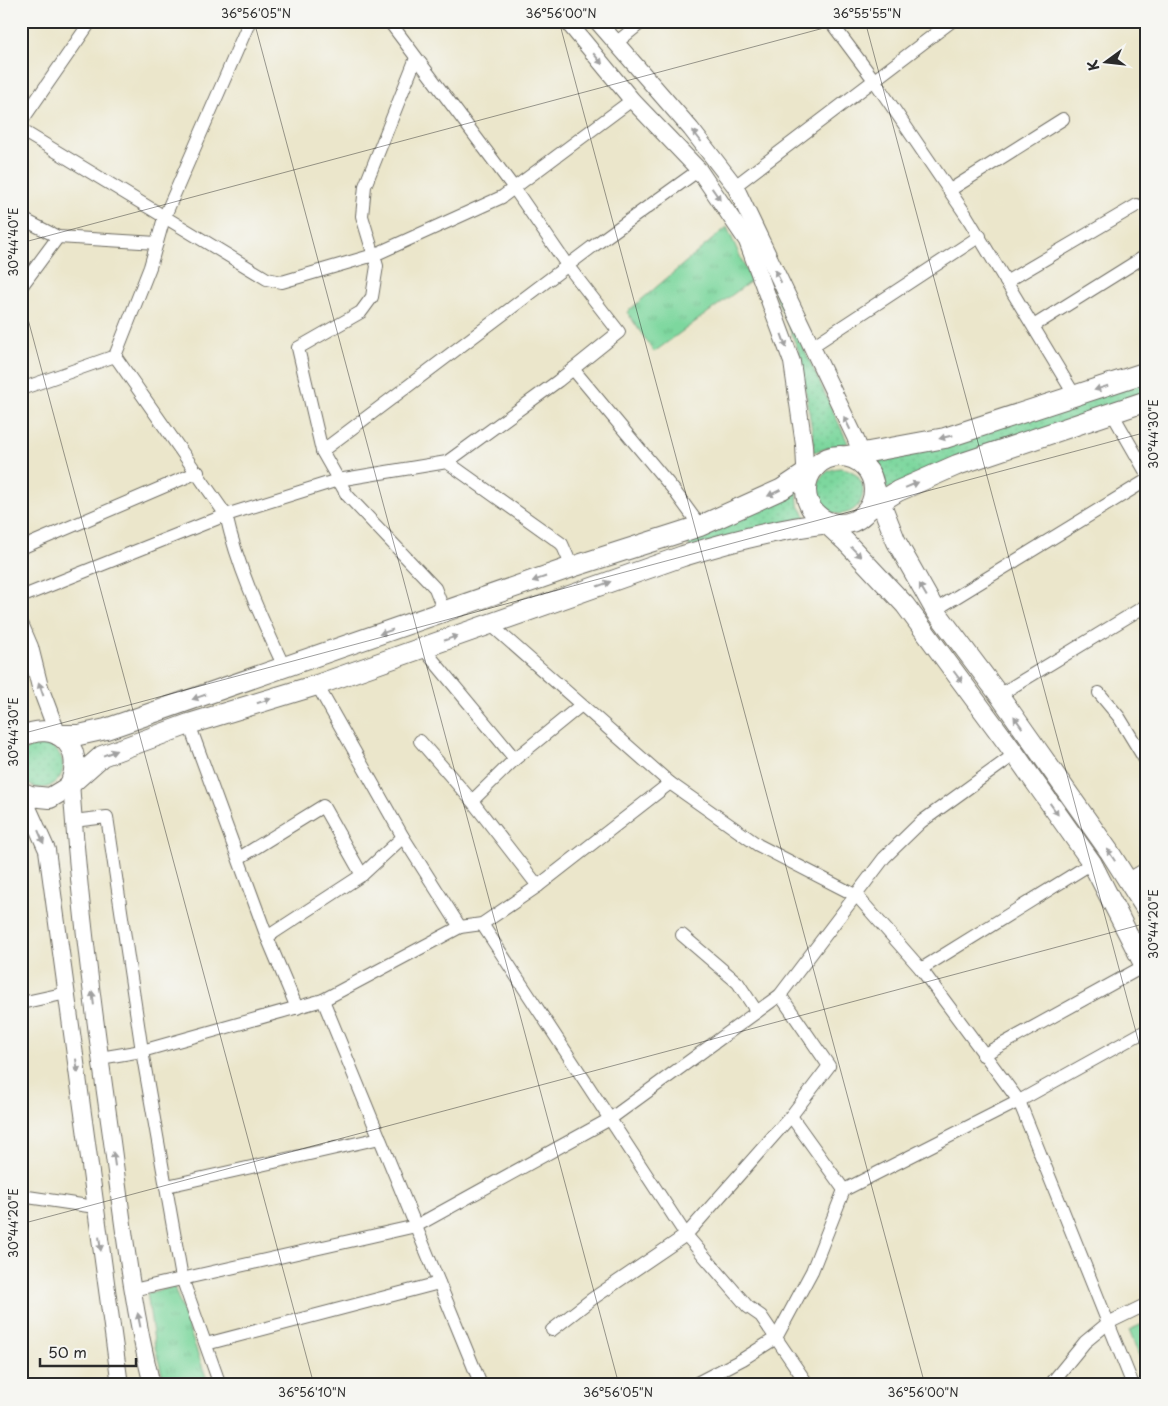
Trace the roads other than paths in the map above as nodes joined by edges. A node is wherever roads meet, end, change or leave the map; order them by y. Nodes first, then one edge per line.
1 (91, 21) edge
2 (389, 21) edge
3 (567, 21) edge
4 (597, 21) edge
5 (642, 21) edge
6 (830, 21) edge
7 (952, 21) edge
8 (247, 23) edge
9 (616, 43) junction
10 (416, 58) junction
11 (874, 80) junction
12 (632, 100) junction
13 (1063, 119) dead end
14 (21, 122) edge
15 (21, 130) edge
16 (699, 170) junction
17 (735, 186) junction
18 (514, 188) junction
19 (950, 190) junction
20 (1137, 205) dead end
21 (21, 218) edge
22 (164, 218) junction
23 (980, 236) junction
24 (58, 237) junction
25 (157, 243) junction
26 (374, 255) junction
27 (1147, 255) edge
28 (567, 265) junction
29 (1006, 282) junction
30 (21, 287) edge
31 (1034, 326) junction
32 (811, 347) junction
33 (115, 356) junction
34 (573, 369) junction
35 (1147, 372) edge
36 (22, 390) edge
37 (1075, 396) junction
38 (1147, 401) edge
39 (1112, 413) junction
40 (322, 451) junction
41 (858, 459) junction
42 (446, 462) junction
43 (198, 472) junction
44 (1147, 474) edge
45 (808, 476) junction
46 (338, 480) junction
47 (1147, 480) edge
48 (875, 500) junction
49 (226, 515) junction
50 (826, 522) junction
51 (700, 526) junction
52 (21, 548) edge
53 (572, 568) junction
54 (21, 597) edge
55 (1147, 606) edge
56 (935, 610) junction
57 (444, 612) junction
58 (490, 624) junction
59 (21, 626) edge
60 (423, 648) junction
61 (284, 667) junction
62 (317, 685) junction
63 (1099, 693) dead end
64 (999, 695) junction
65 (580, 706) junction
66 (189, 724) junction
67 (58, 735) junction
68 (21, 737) edge
69 (420, 741) dead end
70 (1016, 754) junction
71 (515, 759) junction
72 (1147, 763) edge
73 (71, 782) junction
74 (670, 783) junction
75 (21, 792) edge
76 (472, 801) junction
77 (73, 821) junction
78 (403, 837) junction
79 (239, 858) junction
80 (1092, 863) junction
81 (1147, 868) edge
82 (362, 875) junction
83 (1128, 880) junction
84 (538, 886) junction
85 (857, 896) junction
86 (1147, 910) edge
87 (482, 924) junction
88 (460, 927) junction
89 (682, 935) dead end
90 (267, 937) junction
91 (1146, 968) edge
92 (921, 969) junction
93 (67, 993) junction
94 (780, 995) junction
95 (323, 1000) junction
96 (21, 1002) edge
97 (297, 1008) junction
98 (757, 1012) junction
99 (1147, 1030) edge
100 (142, 1051) junction
101 (983, 1055) junction
102 (100, 1058) junction
103 (1019, 1101) junction
104 (791, 1116) junction
105 (610, 1119) junction
106 (380, 1138) junction
107 (167, 1186) junction
108 (844, 1190) junction
109 (21, 1196) edge
110 (95, 1207) junction
111 (416, 1226) junction
112 (686, 1235) junction
113 (182, 1278) junction
114 (440, 1283) junction
115 (133, 1290) junction
116 (1147, 1304) edge
117 (1108, 1324) junction
118 (552, 1330) dead end
119 (776, 1338) junction
120 (206, 1344) junction
121 (120, 1385) edge
122 (152, 1385) edge
123 (220, 1385) edge
124 (481, 1385) edge
125 (693, 1385) edge
126 (808, 1385) edge
127 (1050, 1385) edge
128 (1133, 1385) edge

1 - 14 street
2 - 10 street
3 -> 12 street
4 - 9 street
5 - 9 street
6 - 11 street
7 - 11 street
8 - 22 street
17 -> 9 street
10 - 18 street
10 - 26 street
11 - 17 street
11 - 19 street
12 - 16 street
12 - 18 street
13 - 19 street
15 - 22 street
16 - 28 street
16 -> 45 street
32 -> 17 street
18 - 26 street
18 - 28 street
19 - 23 street
20 - 29 street
21 - 24 street
22 - 25 street
22 - 26 street
23 - 29 street
23 - 32 street
24 - 25 street
24 - 30 street
25 - 33 street
26 - 40 street
27 - 31 street
28 - 34 street
28 - 40 street
29 - 31 street
31 - 37 street
41 -> 32 street
33 - 36 street
33 - 43 street
34 - 42 street
34 - 51 street
35 -> 37 main road
37 -> 41 main road
38 - 39 main road
39 - 44 street
48 -> 39 main road
40 - 46 street
41 - 45 main road
41 - 48 main road
42 - 46 street
42 - 53 street
43 - 49 street
43 - 52 street
45 - 50 main road
45 -> 51 main road
46 - 49 street
46 - 57 street
47 - 56 street
48 - 50 main road
56 -> 48 main road
49 - 54 street
49 - 61 street
58 -> 50 main road
50 -> 70 main road
51 - 53 main road
53 -> 57 main road
55 - 64 street
56 - 64 main road
57 -> 61 main road
60 -> 58 main road
58 - 65 street
67 -> 59 street
60 - 62 main road
60 - 71 street
61 -> 67 main road
66 -> 62 main road
62 - 78 street
63 - 72 street
83 -> 64 main road
65 - 71 street
65 - 74 street
73 -> 66 main road
66 - 79 street
67 - 68 main road
67 - 73 main road
69 - 76 street
70 -> 80 main road
70 - 85 street
71 - 76 street
73 - 75 main road
73 - 77 street
74 - 84 street
74 - 85 street
75 -> 93 street
76 - 84 street
77 - 100 street
102 -> 77 street
78 - 82 street
78 - 88 street
79 - 82 street
79 - 90 street
80 - 91 main road
80 - 92 street
81 - 83 street
82 - 90 street
83 - 86 main road
84 - 87 street
85 - 92 street
85 - 94 street
87 - 88 street
87 - 105 street
88 - 95 street
89 - 98 street
90 - 97 street
91 - 101 street
92 - 101 street
93 - 96 street
93 -> 110 street
94 - 98 street
94 - 104 street
95 - 97 street
95 - 106 street
97 - 100 street
98 - 105 street
99 - 103 street
100 - 102 street
100 - 107 street
101 - 103 street
115 -> 102 street
103 - 108 street
103 - 117 street
104 - 108 street
104 - 112 street
105 - 111 street
105 - 112 street
106 - 107 street
106 - 111 street
107 - 113 street
108 - 119 street
109 - 110 street
110 -> 121 street
111 - 113 street
111 - 114 street
112 - 118 street
112 - 119 street
113 - 115 street
113 - 120 street
114 - 120 street
114 - 124 street
122 -> 115 street
116 - 117 street
117 - 127 street
117 - 128 street
119 - 125 street
119 - 126 street
120 - 123 street

